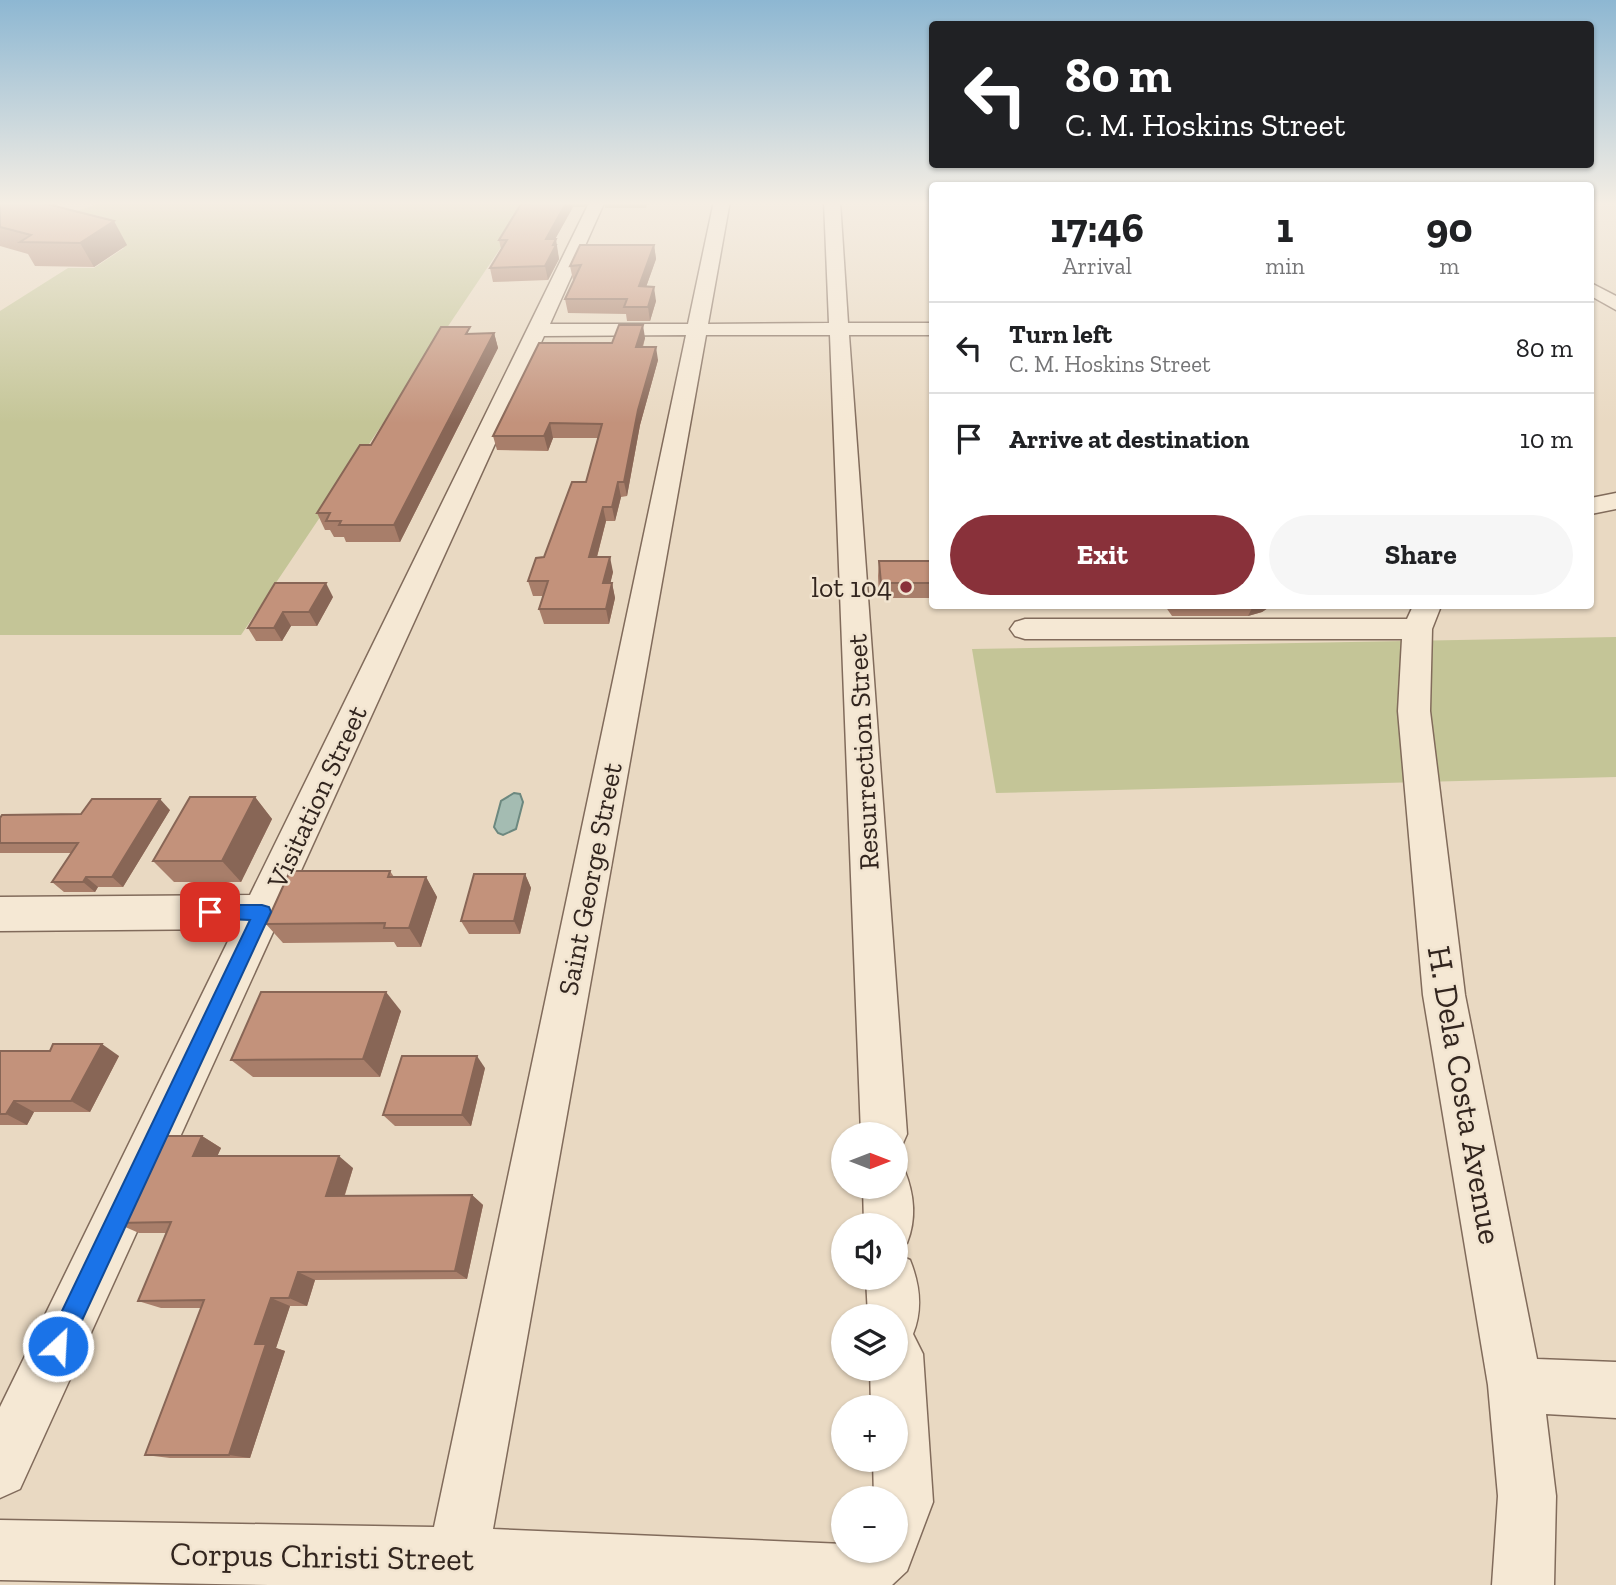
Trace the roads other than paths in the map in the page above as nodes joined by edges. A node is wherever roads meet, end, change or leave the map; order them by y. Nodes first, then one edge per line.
1 (563, 275) edge
2 (708, 275) edge
3 (837, 275) edge
4 (1594, 290) edge
5 (1616, 304) edge
6 (697, 329) junction
7 (840, 329) junction
8 (929, 329) edge
9 (537, 330) junction
10 (1616, 501) edge
11 (1594, 505) edge
12 (1422, 617) edge
13 (1025, 629) dead end
14 (262, 912) junction
15 (0, 914) edge
16 (883, 1122) edge
17 (896, 1381) edge
18 (1515, 1385) junction
19 (1616, 1390) edge
20 (0, 1469) edge
21 (895, 1486) edge
22 (0, 1550) edge
23 (458, 1558) junction
24 (868, 1563) edge
25 (1523, 1585) edge

1 - 9 street, Visitation Street
2 - 6 street, Saint George Street
3 - 7 street, Resurrection Street
4 - 5 street
6 - 7 street
6 - 9 street
6 - 23 street, Saint George Street
7 - 8 street
7 - 16 street, Resurrection Street
9 - 14 street, Visitation Street
10 - 11 street
12 - 13 street
12 - 18 street, H. Dela Costa Avenue
14 - 15 street
14 - 20 street, Visitation Street
17 - 21 street
18 - 19 street
18 - 25 street, H. Dela Costa Avenue
22 - 23 street, Corpus Christi Street
23 - 24 street, Corpus Christi Street

